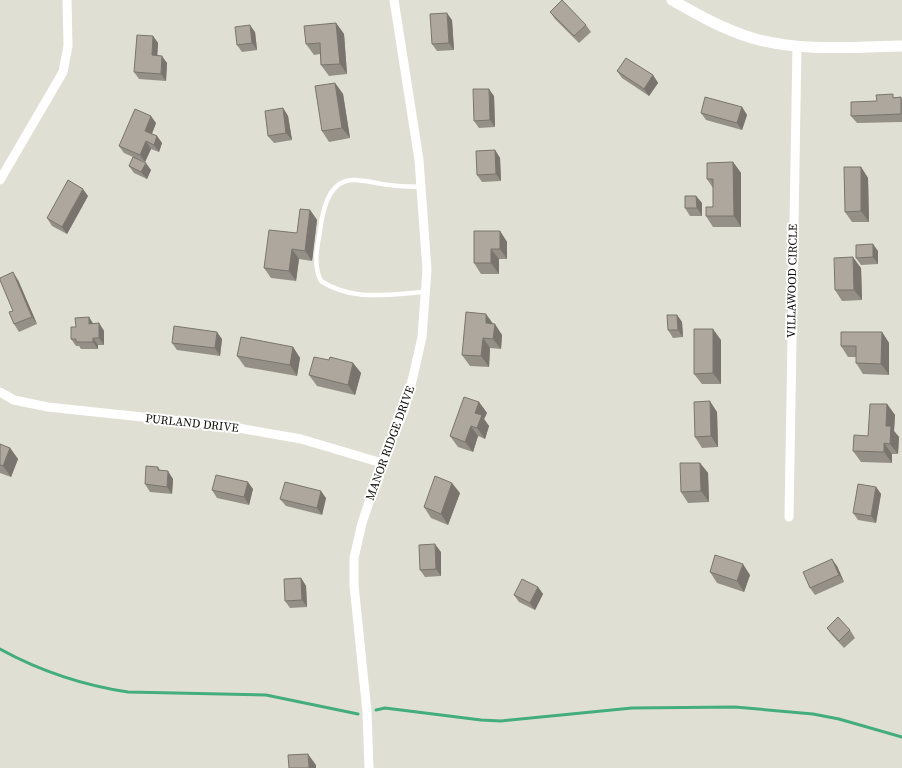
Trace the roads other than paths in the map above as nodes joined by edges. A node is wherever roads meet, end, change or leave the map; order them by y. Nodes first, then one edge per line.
1 (67, 0) edge
2 (394, 0) edge
3 (672, 0) edge
4 (797, 46) junction
5 (902, 46) edge
6 (0, 180) edge
7 (421, 187) junction
8 (426, 292) junction
9 (0, 392) edge
10 (382, 463) junction
11 (789, 517) dead end
12 (369, 768) edge

1 - 6 street
2 - 7 street, MANOR RIDGE DRIVE
3 - 4 street
4 - 5 street
4 - 11 street, VILLAWOOD CIRCLE
7 - 8 street, MANOR RIDGE DRIVE
7 - 8 lane
8 - 10 street, MANOR RIDGE DRIVE
9 - 10 street, PURLAND DRIVE
10 - 12 street, MANOR RIDGE DRIVE

